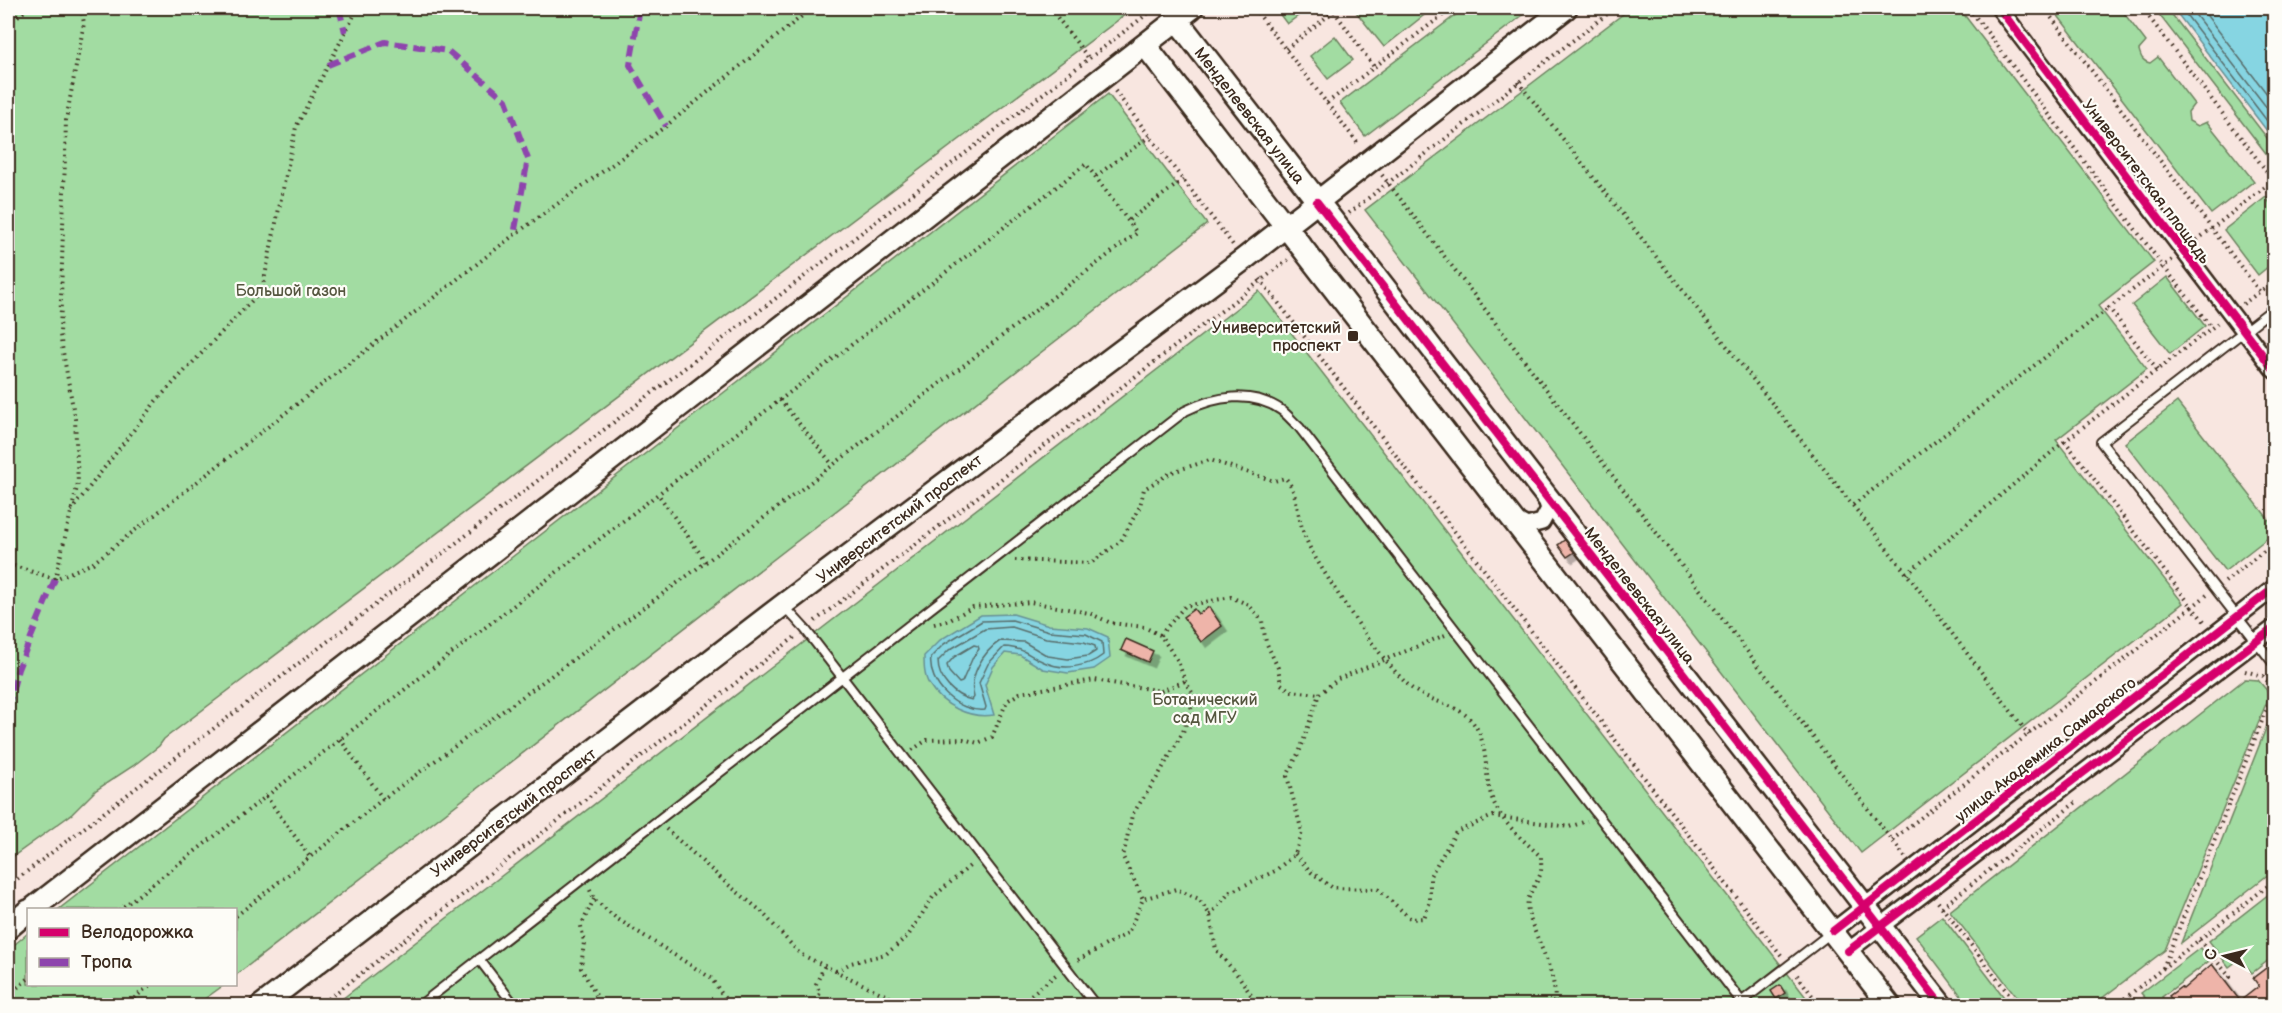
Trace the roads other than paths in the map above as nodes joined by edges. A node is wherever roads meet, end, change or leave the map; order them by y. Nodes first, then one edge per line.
1 (1566, 8) edge
2 (1999, 8) edge
3 (1184, 14) edge
4 (1145, 45) junction
5 (1317, 202) junction
6 (1287, 225) junction
7 (2274, 308) edge
8 (2244, 330) junction
9 (2274, 370) edge
10 (1545, 495) junction
11 (1514, 519) junction
12 (2274, 588) edge
13 (783, 605) junction
14 (2237, 617) junction
15 (2274, 628) edge
16 (2256, 641) junction
17 (2274, 664) edge
18 (842, 677) junction
19 (1864, 906) junction
20 (33, 908) edge
21 (27, 912) edge
22 (1880, 926) junction
23 (8, 927) edge
24 (1833, 931) junction
25 (1848, 951) junction
26 (479, 959) junction
27 (1738, 1003) edge
28 (261, 1005) edge
29 (419, 1005) edge
30 (514, 1005) edge
31 (1096, 1005) edge
32 (1890, 1005) edge
33 (1942, 1005) edge

1 - 5 main road, Университетский проспект
2 - 8 street, Университетская площадь
3 - 4 main road
3 - 5 main road, Менделеевская улица
4 - 6 main road
4 - 20 main road
5 - 6 main road, Университетский проспект
5 - 10 main road, Менделеевская улица
6 - 11 main road
6 - 13 main road, Университетский проспект
7 - 8 lane
8 - 9 street, Университетская площадь
8 - 14 lane
10 - 11 street
10 - 19 main road, Менделеевская улица
11 - 24 main road
12 - 14 street, улица Академика Самарского
13 - 18 lane
13 - 28 main road, Университетский проспект
14 - 16 lane
14 - 19 street, улица Академика Самарского
15 - 16 street
16 - 17 lane
16 - 22 street
18 - 26 lane
18 - 27 lane
18 - 31 lane
19 - 22 main road, Менделеевская улица
19 - 24 street, улица Академика Самарского
21 - 23 main road
22 - 25 street
22 - 33 main road, Менделеевская улица
24 - 25 main road
24 - 27 lane
25 - 32 main road
26 - 29 lane
26 - 30 lane

